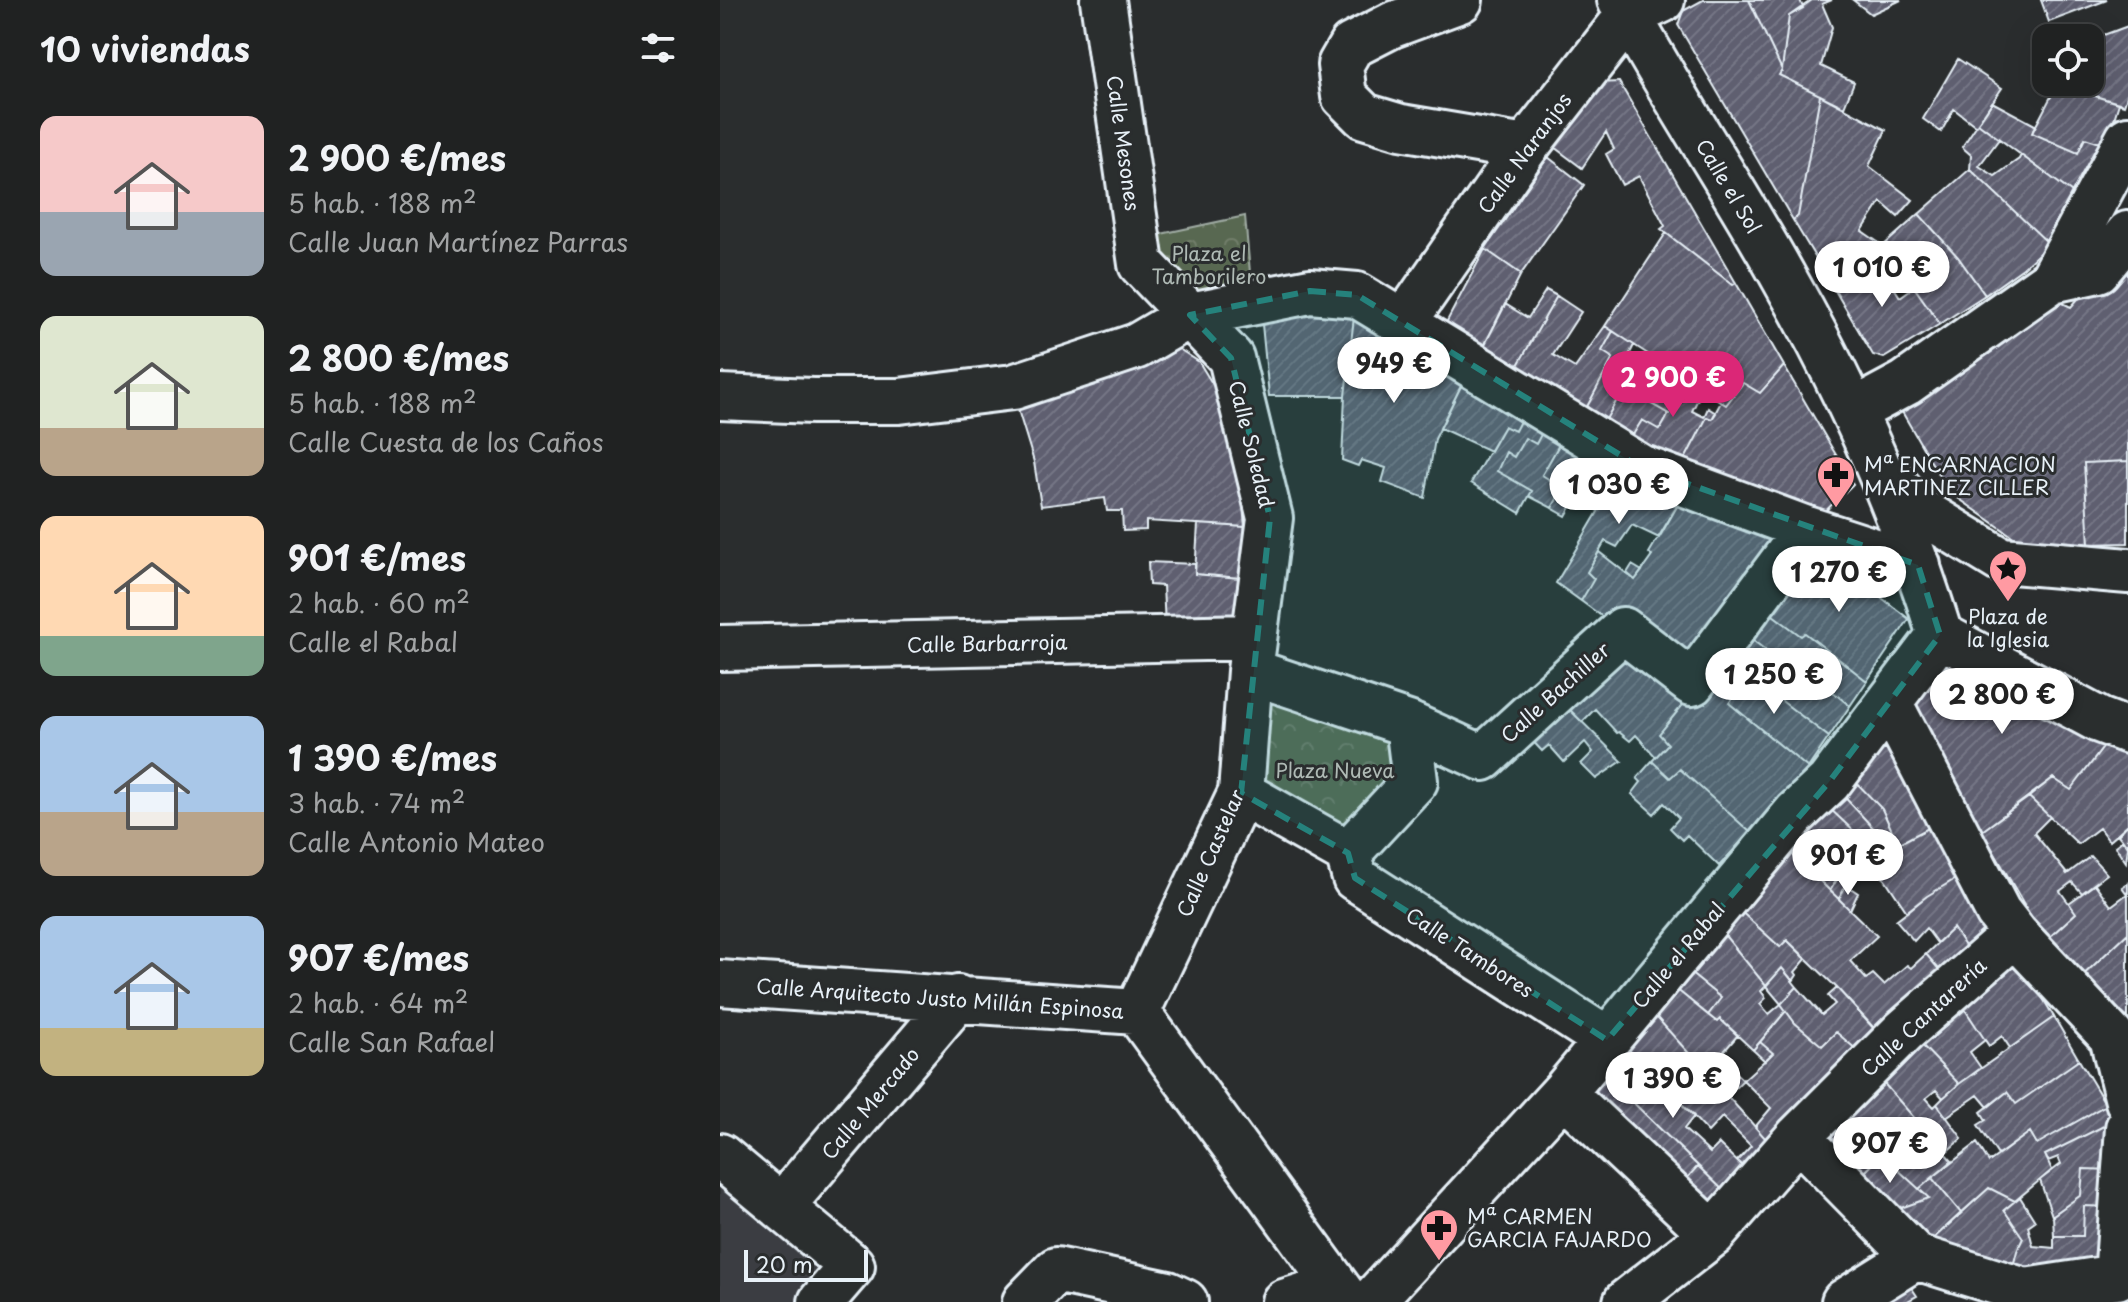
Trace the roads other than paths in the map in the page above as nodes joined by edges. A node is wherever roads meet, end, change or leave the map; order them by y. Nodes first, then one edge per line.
1 (1103, 0) edge
2 (1460, 0) edge
3 (1637, 5) edge
4 (2128, 139) edge
5 (1525, 148) junction
6 (2128, 234) edge
7 (2052, 280) junction
8 (1190, 315) junction
9 (1402, 325) junction
10 (720, 397) edge
11 (1854, 411) junction
12 (1874, 461) junction
13 (1807, 529) junction
14 (1918, 565) junction
15 (2128, 571) edge
16 (1940, 635) junction
17 (720, 648) edge
18 (1252, 654) junction
19 (1890, 704) junction
20 (1408, 724) junction
21 (2128, 731) edge
22 (1241, 793) junction
23 (1348, 853) junction
24 (2015, 934) junction
25 (720, 983) edge
26 (958, 998) junction
27 (1137, 1012) junction
28 (1607, 1040) junction
29 (2120, 1040) edge
30 (1563, 1093) junction
31 (2128, 1101) edge
32 (2128, 1128) edge
33 (1798, 1137) junction
34 (720, 1156) edge
35 (781, 1207) junction
36 (1713, 1234) junction
37 (1916, 1257) junction
38 (2123, 1280) edge
39 (821, 1302) edge
40 (1025, 1302) edge
41 (1185, 1302) edge
42 (1284, 1302) edge
43 (1324, 1302) edge
44 (1348, 1302) edge
45 (1371, 1302) edge
46 (1626, 1302) edge
47 (1844, 1302) edge

1 - 8 street, Calle Mesones
2 - 5 street
3 - 5 street, Calle Naranjos
3 - 11 street, Calle el Sol
4 - 7 street
5 - 9 street, Calle Naranjos
6 - 7 street
7 - 11 street
8 - 9 street
8 - 10 street
8 - 18 street, Calle Soledad
9 - 13 street
11 - 12 street, Calle el Sol
12 - 14 street, Calle el Sol
12 - 15 street
13 - 14 street
13 - 20 street, Calle Bachiller
14 - 16 street, Calle el Sol
16 - 19 street, Calle el Rabal
16 - 21 street
17 - 18 street, Calle Barbarroja
18 - 20 street
18 - 22 street, Calle Castelar
19 - 24 street
19 - 28 street, Calle el Rabal
20 - 23 street
22 - 23 street
22 - 27 street, Calle Castelar
23 - 28 street, Calle Tambores
24 - 29 street
24 - 33 street, Calle Cantarería
25 - 26 street, Calle Arquitecto Justo Millán Espinosa
26 - 27 street, Calle Arquitecto Justo Millán Espinosa
26 - 35 street, Calle Mercado
27 - 44 street, Calle Arquitecto Justo Millán Espinosa
28 - 30 street, Calle el Rabal
29 - 31 street
30 - 36 street
30 - 45 street, Calle el Rabal
32 - 38 street
33 - 36 street, Calle Cantarería
33 - 37 street
34 - 35 street
35 - 39 street
36 - 46 street, Calle Cantarería
37 - 38 street
37 - 47 street
40 - 41 street
42 - 43 street

